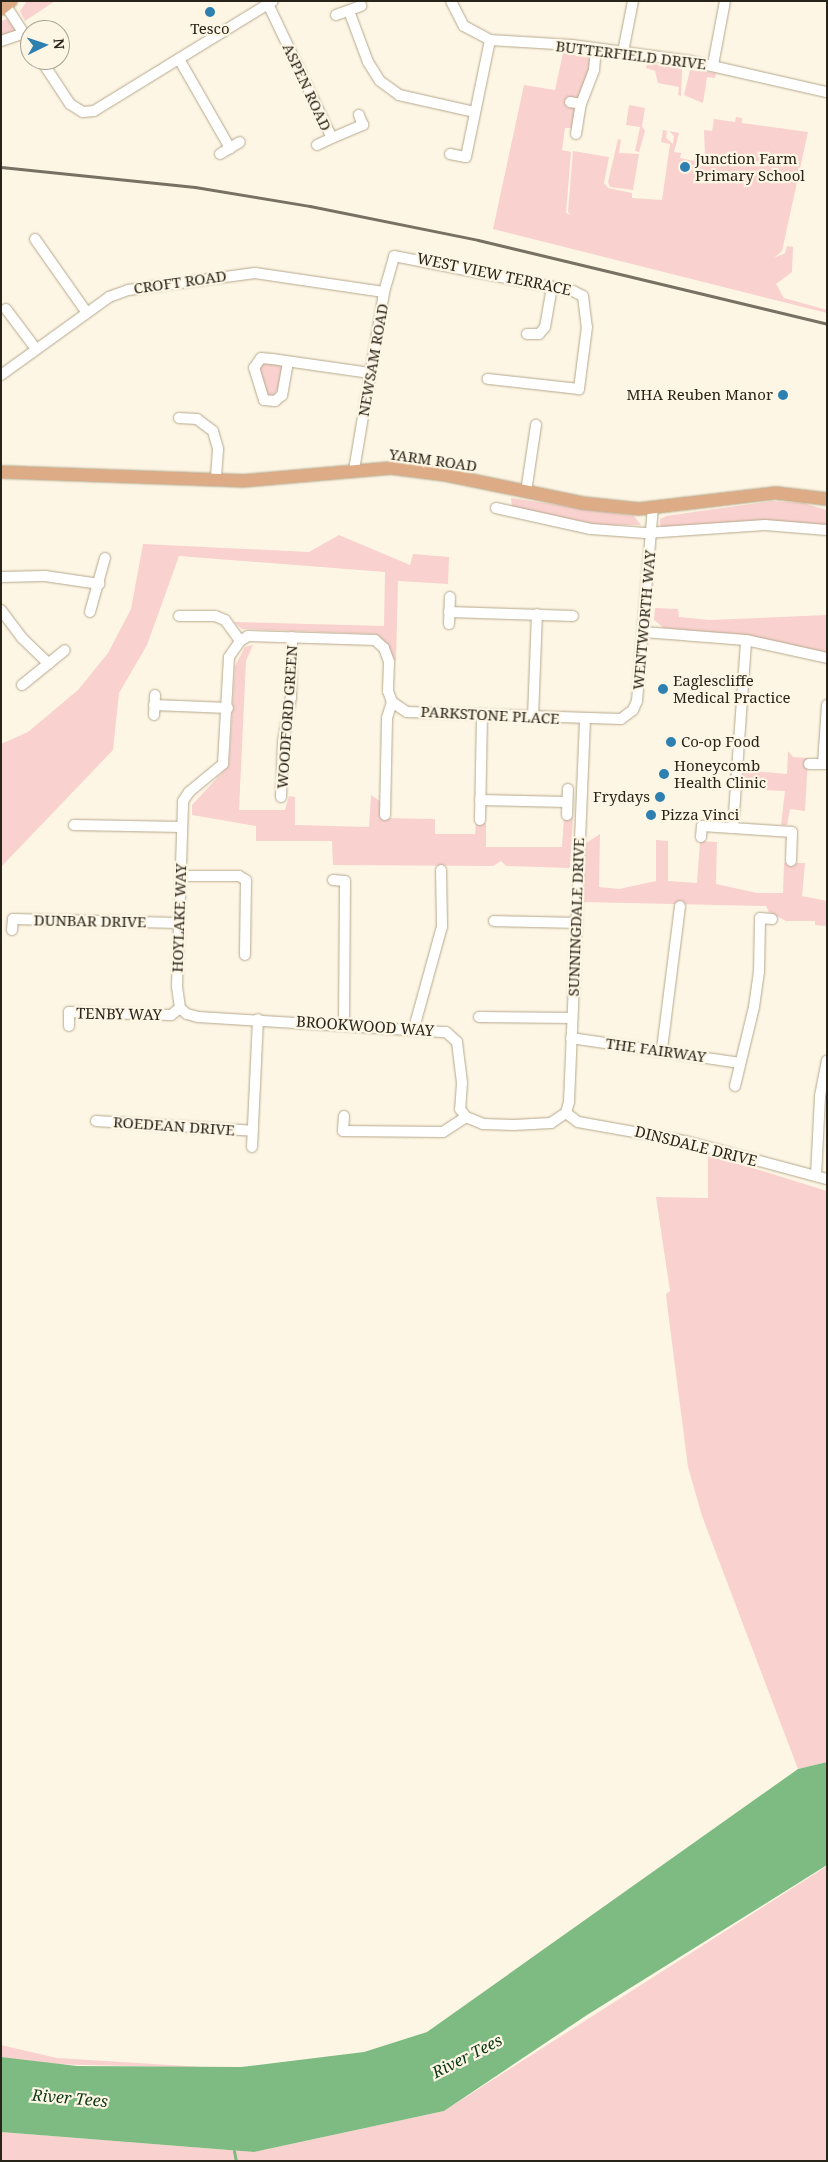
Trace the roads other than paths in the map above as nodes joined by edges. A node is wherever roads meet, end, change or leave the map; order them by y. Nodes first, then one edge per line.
1 (451, 1) edge
2 (633, 1) edge
3 (725, 1) edge
4 (271, 3) edge
5 (6, 5) edge
6 (362, 6) dead end
7 (349, 11) junction
8 (336, 15) dead end
9 (20, 28) edge
10 (20, 35) edge
11 (490, 40) junction
12 (1, 41) edge
13 (596, 48) junction
14 (623, 52) junction
15 (179, 60) junction
16 (713, 66) junction
17 (48, 70) edge
18 (827, 92) edge
19 (570, 102) dead end
20 (581, 104) junction
21 (475, 112) junction
22 (365, 120) dead end
23 (576, 134) dead end
24 (332, 138) junction
25 (240, 142) dead end
26 (317, 145) dead end
27 (230, 148) junction
28 (220, 154) dead end
29 (450, 154) dead end
30 (35, 239) dead end
31 (399, 254) joint
32 (552, 287) junction
33 (384, 292) junction
34 (6, 309) dead end
35 (87, 313) junction
36 (527, 334) dead end
37 (36, 349) junction
38 (288, 362) junction
39 (370, 374) junction
40 (1, 375) edge
41 (488, 379) dead end
42 (179, 418) dead end
43 (536, 425) dead end
44 (354, 470) junction
45 (1, 472) edge
46 (216, 480) junction
47 (526, 492) junction
48 (827, 499) edge
49 (496, 508) dead end
50 (653, 508) junction
51 (827, 530) edge
52 (652, 533) junction
53 (105, 558) dead end
54 (1, 577) edge
55 (99, 584) junction
56 (450, 598) dead end
57 (1, 610) edge
58 (90, 612) dead end
59 (449, 612) junction
60 (537, 614) junction
61 (180, 615) dead end
62 (573, 616) dead end
63 (449, 624) dead end
64 (643, 632) junction
65 (292, 637) junction
66 (746, 640) junction
67 (240, 641) junction
68 (64, 650) dead end
69 (827, 658) edge
70 (49, 664) junction
71 (22, 685) dead end
72 (394, 704) junction
73 (154, 705) dead end
74 (827, 705) edge
75 (228, 708) junction
76 (482, 714) junction
77 (533, 717) junction
78 (584, 720) junction
79 (809, 764) dead end
80 (825, 764) edge
81 (568, 789) dead end
82 (281, 797) dead end
83 (480, 800) junction
84 (568, 802) junction
85 (385, 815) dead end
86 (567, 815) dead end
87 (480, 820) dead end
88 (74, 825) dead end
89 (182, 827) junction
90 (733, 828) junction
91 (701, 837) dead end
92 (791, 861) dead end
93 (441, 870) dead end
94 (181, 876) junction
95 (333, 880) dead end
96 (680, 906) dead end
97 (666, 917) dead end
98 (678, 919) junction
99 (772, 919) dead end
100 (494, 921) dead end
101 (575, 922) junction
102 (179, 923) junction
103 (12, 930) dead end
104 (245, 955) dead end
105 (180, 1008) junction
106 (479, 1017) dead end
107 (572, 1018) junction
108 (258, 1019) junction
109 (344, 1024) junction
110 (69, 1026) dead end
111 (414, 1028) junction
112 (571, 1038) junction
113 (662, 1049) junction
114 (827, 1061) edge
115 (740, 1063) junction
116 (735, 1086) dead end
117 (823, 1096) edge
118 (107, 1110) dead end
119 (566, 1113) junction
120 (344, 1116) dead end
121 (466, 1117) junction
122 (253, 1131) junction
123 (252, 1148) dead end
124 (816, 1176) junction
125 (827, 1179) edge

1 - 11 street, BUTTERFIELD DRIVE
2 - 14 street
3 - 16 street
4 - 15 street
4 - 24 street, ASPEN ROAD
5 - 9 street
6 - 7 street
7 - 8 street
7 - 21 street
10 - 12 street
11 - 13 street, BUTTERFIELD DRIVE
11 - 21 street
13 - 14 street, BUTTERFIELD DRIVE
13 - 20 street
14 - 16 street, BUTTERFIELD DRIVE
15 - 17 street
15 - 27 street
16 - 18 street, BUTTERFIELD DRIVE
19 - 20 street
20 - 23 street
21 - 29 street
22 - 24 street, ASPEN ROAD
24 - 26 street
25 - 27 street
27 - 28 street
30 - 35 street
31 - 32 street, WEST VIEW TERRACE
31 - 33 street, NEWSAM ROAD
32 - 36 street
32 - 41 street, WEST VIEW TERRACE
33 - 35 street, CROFT ROAD
33 - 39 street, NEWSAM ROAD
34 - 37 street
35 - 37 street, CROFT ROAD
37 - 40 street, CROFT ROAD
38 - 38 street
38 - 39 street
39 - 44 street, NEWSAM ROAD
42 - 46 street
43 - 47 street
44 - 46 main road, YARM ROAD
44 - 47 main road, YARM ROAD
45 - 46 main road, YARM ROAD
47 - 50 main road, YARM ROAD
48 - 50 main road, YARM ROAD
49 - 52 street
50 - 52 street, WENTWORTH WAY
51 - 52 street
52 - 64 street, WENTWORTH WAY
53 - 55 street
54 - 55 street
55 - 58 street
56 - 59 street
57 - 70 street
59 - 60 street
59 - 63 street
60 - 62 street
60 - 77 street
61 - 67 street
64 - 66 street
64 - 78 street, WENTWORTH WAY
65 - 67 street
65 - 72 street
65 - 82 street, WOODFORD GREEN
66 - 69 street
66 - 90 street
67 - 75 street
68 - 70 street
70 - 71 street
72 - 76 street, PARKSTONE PLACE
72 - 85 street
73 - 75 street
74 - 80 street
75 - 89 street
76 - 77 street, PARKSTONE PLACE
76 - 83 street
77 - 78 street, PARKSTONE PLACE
78 - 101 street, SUNNINGDALE DRIVE
79 - 80 street
81 - 84 street
83 - 84 street
83 - 87 street
84 - 86 street
88 - 89 street
89 - 94 street, HOYLAKE WAY
90 - 91 street
90 - 92 street
93 - 111 street
94 - 102 street, HOYLAKE WAY
94 - 104 street
95 - 109 street
96 - 98 street
97 - 98 street
98 - 113 street
99 - 115 street
100 - 101 street
101 - 107 street, SUNNINGDALE DRIVE
102 - 103 street, DUNBAR DRIVE
102 - 105 street, HOYLAKE WAY
105 - 108 street, BROOKWOOD WAY
105 - 110 street, TENBY WAY
106 - 107 street
107 - 112 street, SUNNINGDALE DRIVE
108 - 109 street, BROOKWOOD WAY
108 - 122 street, ROEDEAN DRIVE
109 - 111 street, BROOKWOOD WAY
111 - 121 street, BROOKWOOD WAY
112 - 113 street, THE FAIRWAY
112 - 119 street, SUNNINGDALE DRIVE
113 - 115 street, THE FAIRWAY
114 - 117 street
115 - 116 street
117 - 124 street
118 - 122 street, ROEDEAN DRIVE
119 - 121 street
119 - 124 street, DINSDALE DRIVE
120 - 121 street
122 - 123 street, ROEDEAN DRIVE
124 - 125 street, DINSDALE DRIVE

